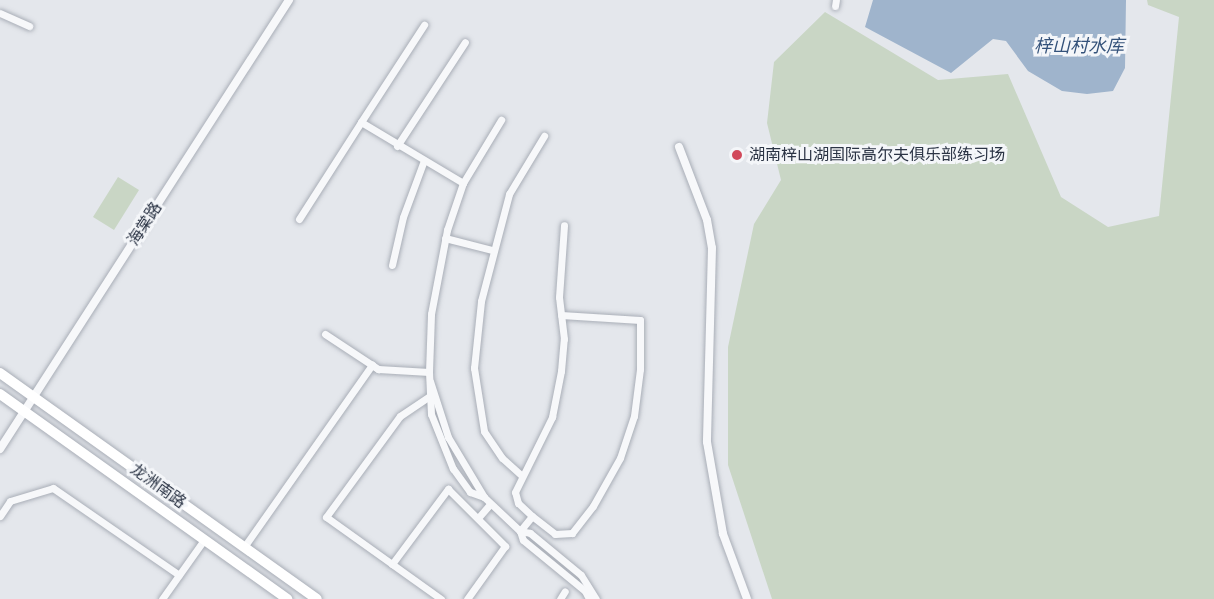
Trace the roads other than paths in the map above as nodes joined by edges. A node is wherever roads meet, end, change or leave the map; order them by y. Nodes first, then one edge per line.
1 (290, 0) edge
2 (0, 13) edge
3 (424, 25) dead end
4 (29, 26) dead end
5 (465, 42) dead end
6 (501, 120) dead end
7 (361, 122) junction
8 (544, 136) dead end
9 (397, 146) junction
10 (679, 147) dead end
11 (423, 163) junction
12 (463, 183) junction
13 (299, 219) dead end
14 (564, 225) dead end
15 (445, 238) junction
16 (492, 250) junction
17 (392, 265) dead end
18 (561, 315) junction
19 (326, 334) dead end
20 (372, 365) junction
21 (429, 372) junction
22 (0, 373) edge
23 (430, 381) junction
24 (0, 394) edge
25 (430, 396) junction
26 (33, 397) junction
27 (24, 411) junction
28 (0, 449) edge
29 (521, 475) junction
30 (484, 497) junction
31 (490, 504) junction
32 (0, 516) edge
33 (532, 516) junction
34 (478, 518) junction
35 (520, 531) junction
36 (204, 540) junction
37 (244, 547) junction
38 (392, 564) junction
39 (178, 575) junction
40 (565, 591) dead end
41 (162, 599) edge
42 (287, 599) edge
43 (316, 599) edge
44 (441, 599) edge
45 (467, 599) edge
46 (560, 599) edge
47 (589, 599) edge
48 (596, 599) edge
49 (747, 599) edge

1 - 26 street, 海棠路
2 - 4 street
3 - 7 street
5 - 9 street
6 - 12 street
7 - 9 street
7 - 13 street
8 - 16 street
9 - 11 street
10 - 49 street
11 - 12 street
11 - 17 street
12 - 15 street
14 - 18 street
15 - 16 street
15 - 21 street
16 - 29 street
18 - 29 street
18 - 33 street
19 - 20 street
20 - 21 street
20 - 37 street
21 - 23 street
22 - 26 main road, 龙洲南路
23 - 25 street
23 - 30 street
24 - 27 main road, 龙洲南路
25 - 30 street
25 - 38 street
26 - 27 street, 海棠路
26 - 37 main road, 龙洲南路
27 - 28 street, 海棠路
27 - 36 main road, 龙洲南路
29 - 33 street
30 - 31 street
31 - 34 street
31 - 35 street
32 - 39 street
33 - 35 street
34 - 38 street
34 - 45 street
35 - 47 street
35 - 48 street
36 - 39 street
36 - 42 main road, 龙洲南路
37 - 43 main road, 龙洲南路
38 - 44 street
39 - 41 street
40 - 46 street

